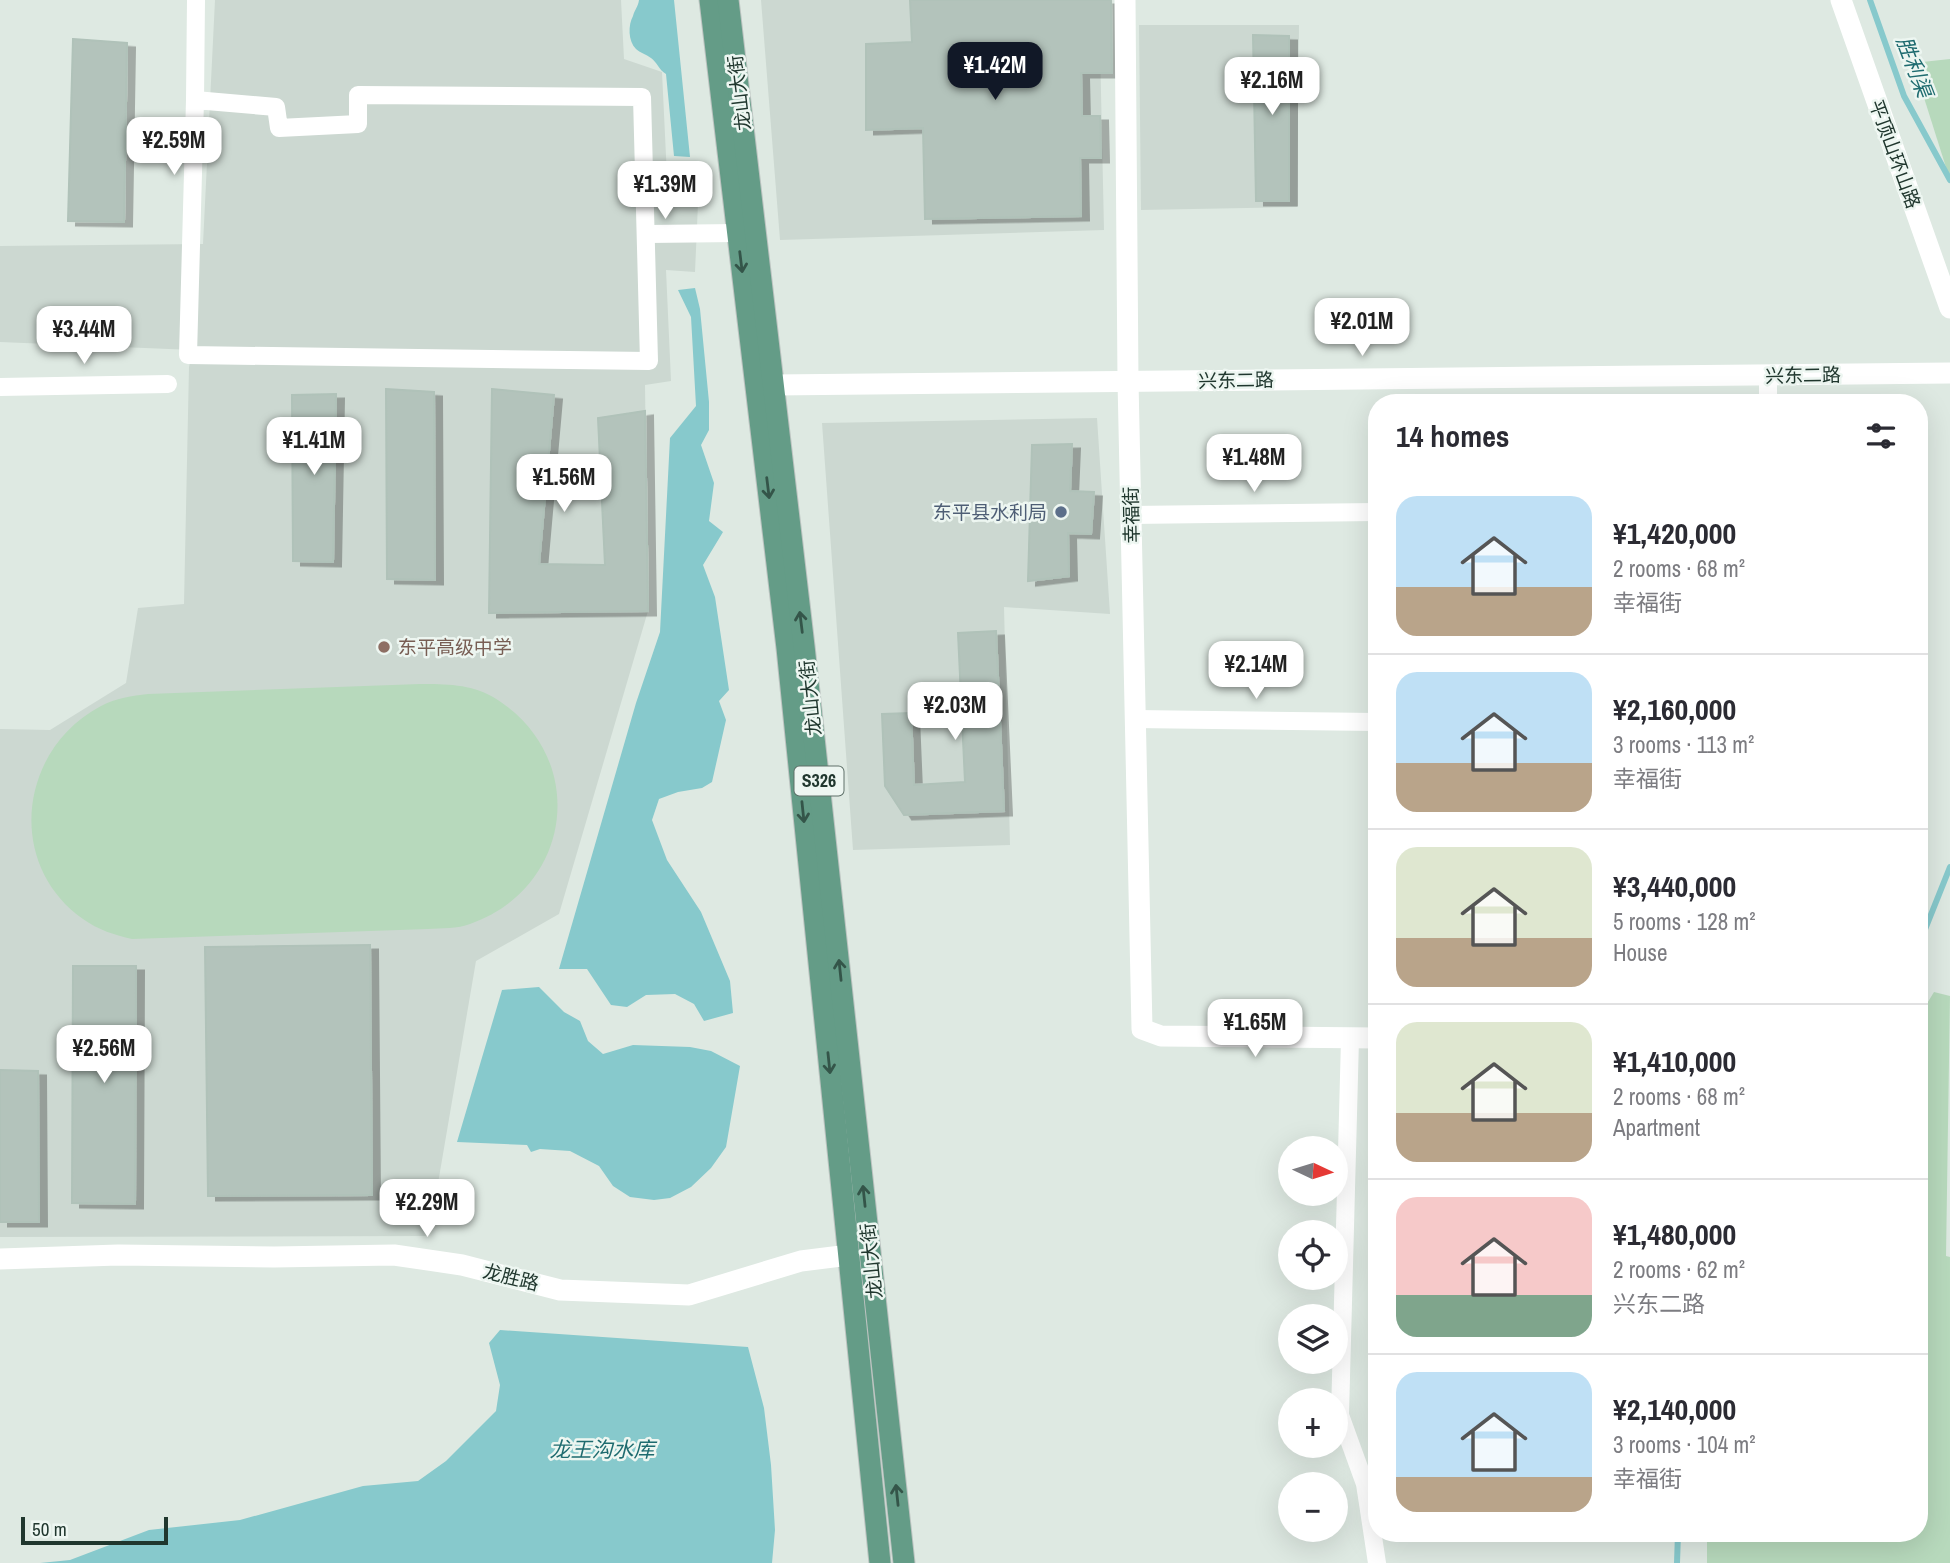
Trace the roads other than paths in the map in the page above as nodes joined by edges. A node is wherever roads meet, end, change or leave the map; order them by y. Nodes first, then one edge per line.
1 (196, 0) edge
2 (710, 0) edge
3 (728, 0) edge
4 (1125, 0) edge
5 (1841, 0) edge
6 (195, 100) junction
7 (738, 233) junction
8 (646, 234) junction
9 (1950, 309) edge
10 (1950, 373) edge
11 (1768, 375) junction
12 (1128, 382) junction
13 (168, 384) dead end
14 (774, 385) junction
15 (0, 387) edge
16 (1768, 394) edge
17 (1368, 512) edge
18 (1131, 515) junction
19 (1135, 719) junction
20 (1368, 722) edge
21 (1368, 1038) edge
22 (1350, 1039) junction
23 (849, 1255) junction
24 (0, 1259) edge
25 (1368, 1504) edge
26 (1374, 1542) edge
27 (880, 1563) edge
28 (904, 1563) edge
29 (1377, 1563) edge

1 - 6 street
2 - 7 main road, 龙山大街 / S326
3 - 14 main road, 龙山大街 / S326
4 - 12 street, 幸福街
5 - 9 street, 平顶山环山路
6 - 8 street
6 - 8 street
7 - 8 street
7 -> 23 main road, 龙山大街 / S326
10 - 11 street, 兴东二路
11 - 12 street, 兴东二路
11 - 16 street
12 - 14 street, 兴东二路
12 - 18 street, 幸福街
13 - 15 street
28 -> 14 main road, 龙山大街 / S326
17 - 18 street
18 - 19 street, 幸福街
19 - 20 street
19 - 22 street, 幸福街
21 - 22 street
22 - 25 street
23 - 24 street, 龙胜路
23 - 27 main road, 龙山大街 / S326
26 - 29 street

